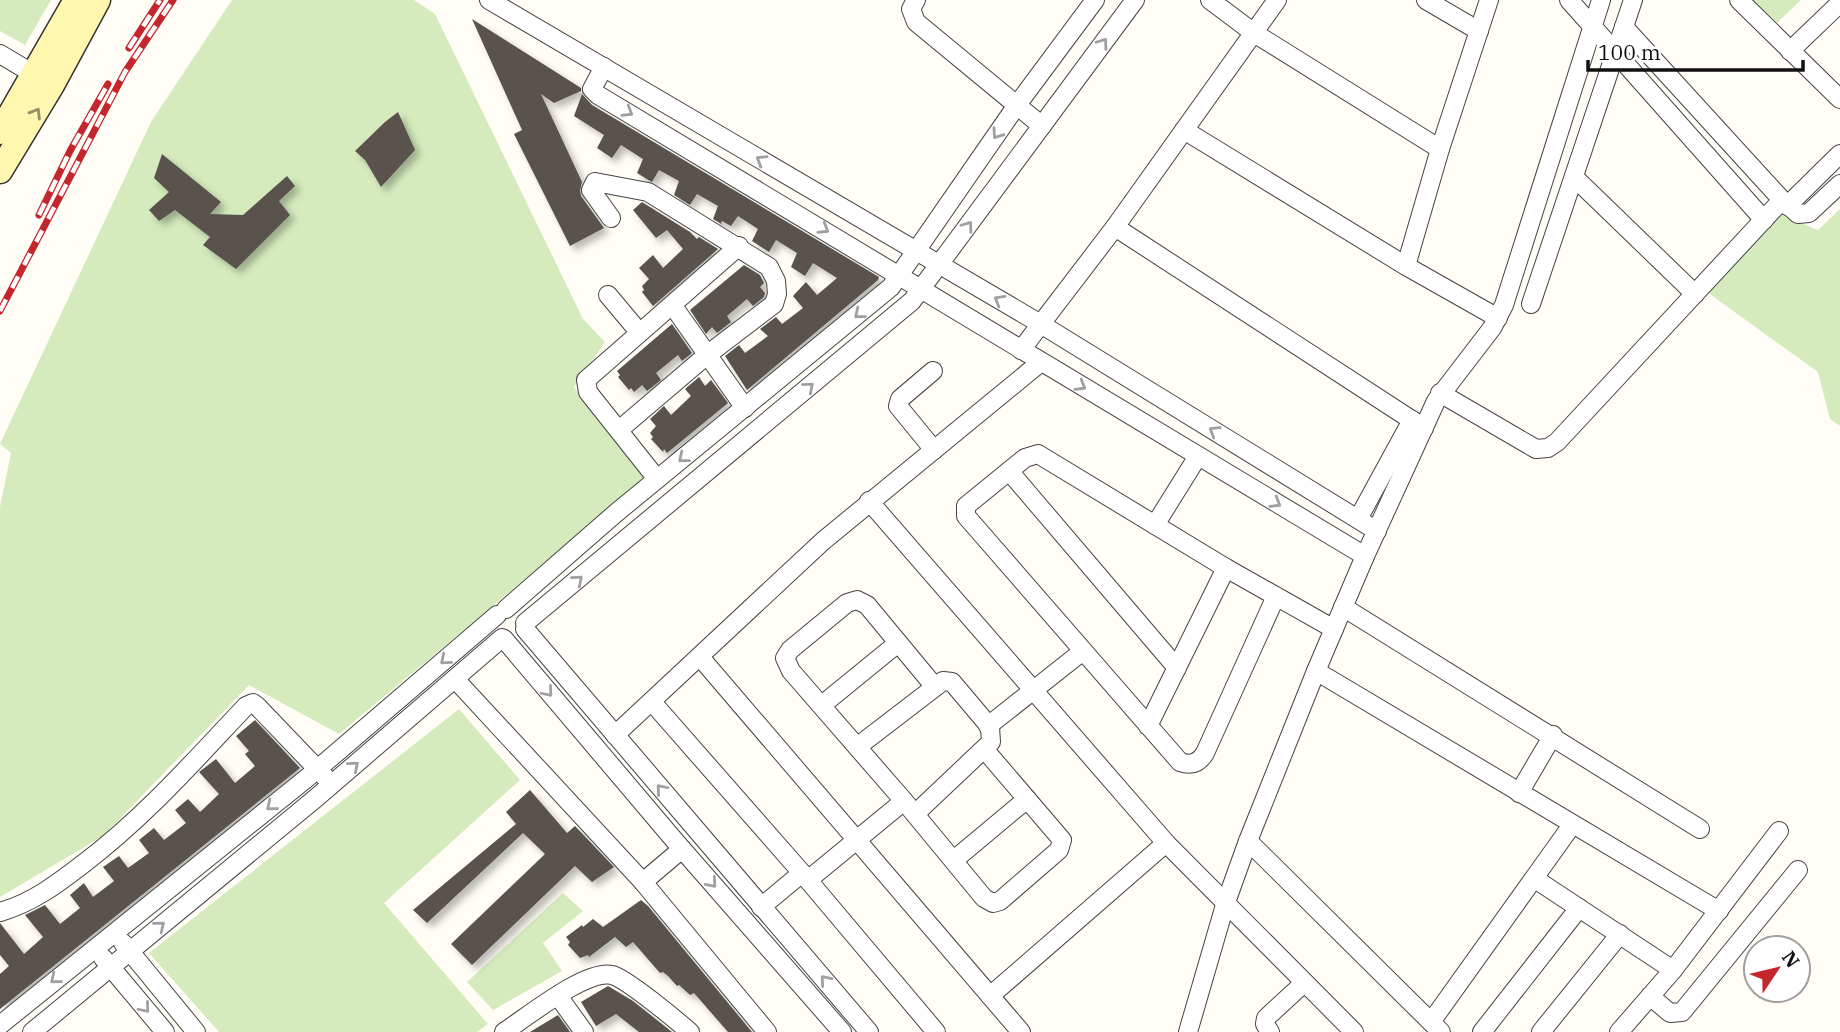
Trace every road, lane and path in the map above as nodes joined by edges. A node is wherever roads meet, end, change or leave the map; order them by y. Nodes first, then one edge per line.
1 (76, 0) edge
2 (97, 0) edge
3 (916, 0) edge
4 (1095, 0) edge
5 (1135, 0) edge
6 (1210, 0) edge
7 (1277, 0) edge
8 (1426, 0) edge
9 (1489, 0) edge
10 (1569, 0) edge
11 (1601, 0) edge
12 (1633, 0) edge
13 (1739, 0) edge
14 (493, 1) edge
15 (1840, 3) edge
16 (1592, 27) junction
17 (1624, 27) junction
18 (1479, 31) junction
19 (1254, 33) junction
20 (1790, 51) junction
21 (1616, 52) junction
22 (0, 54) edge
23 (604, 67) junction
24 (43, 80) junction
25 (1840, 99) edge
26 (1017, 105) junction
27 (1042, 126) junction
28 (1184, 130) junction
29 (0, 132) edge
30 (1440, 149) junction
31 (1840, 154) edge
32 (0, 171) edge
33 (1574, 177) junction
34 (1840, 184) edge
35 (1785, 203) junction
36 (611, 218) dead end
37 (1764, 220) junction
38 (1115, 227) junction
39 (739, 246) junction
40 (916, 251) junction
41 (939, 265) junction
42 (1406, 266) junction
43 (900, 275) junction
44 (922, 288) junction
45 (1695, 294) junction
46 (608, 295) dead end
47 (1531, 304) dead end
48 (673, 306) junction
49 (1498, 318) junction
50 (1040, 323) junction
51 (639, 332) junction
52 (1021, 350) junction
53 (707, 355) junction
54 (1041, 362) junction
55 (933, 371) dead end
56 (1440, 393) junction
57 (751, 403) junction
58 (771, 418) junction
59 (1418, 424) junction
60 (619, 430) junction
61 (934, 450) junction
62 (1198, 456) junction
63 (1009, 471) junction
64 (657, 479) junction
65 (869, 501) junction
66 (616, 513) junction
67 (1358, 519) junction
68 (1155, 525) junction
69 (1377, 531) junction
70 (634, 533) junction
71 (1365, 556) junction
72 (1226, 568) junction
73 (1276, 596) junction
74 (1343, 607) junction
75 (502, 612) junction
76 (525, 626) junction
77 (1334, 629) junction
78 (503, 639) junction
79 (898, 643) junction
80 (1083, 651) junction
81 (701, 657) junction
82 (1177, 668) junction
83 (1316, 671) junction
84 (455, 679) junction
85 (935, 687) junction
86 (1033, 689) junction
87 (652, 702) junction
88 (822, 705) junction
89 (989, 726) junction
90 (1148, 726) junction
91 (615, 735) junction
92 (1553, 735) junction
93 (857, 747) junction
94 (985, 750) junction
95 (317, 768) junction
96 (332, 785) junction
97 (1519, 793) junction
98 (1027, 799) junction
99 (910, 807) junction
100 (1572, 825) junction
101 (692, 826) junction
102 (1700, 829) dead end
103 (1779, 831) dead end
104 (857, 840) junction
105 (1248, 841) junction
106 (1166, 843) junction
107 (708, 844) junction
108 (683, 850) junction
109 (954, 860) junction
110 (1798, 870) dead end
111 (805, 877) junction
112 (1535, 879) junction
113 (643, 882) junction
114 (1225, 905) junction
115 (761, 907) junction
116 (1579, 908) junction
117 (1719, 911) junction
118 (0, 912) edge
119 (113, 932) junction
120 (1620, 934) junction
121 (94, 947) junction
122 (130, 951) junction
123 (111, 967) junction
124 (1673, 970) junction
125 (1304, 983) junction
126 (558, 996) junction
127 (990, 996) junction
128 (1650, 996) junction
129 (0, 1025) edge
130 (1436, 1027) edge
131 (32, 1032) edge
132 (165, 1032) edge
133 (196, 1032) edge
134 (504, 1032) edge
135 (584, 1032) edge
136 (690, 1032) edge
137 (766, 1032) edge
138 (842, 1032) edge
139 (869, 1032) edge
140 (936, 1032) edge
141 (1021, 1032) edge
142 (1188, 1032) edge
143 (1269, 1032) edge
144 (1354, 1032) edge
145 (1482, 1032) edge
146 (1541, 1032) edge
147 (1619, 1032) edge

1 - 24 street
2 - 24 street
3 - 26 street
4 - 26 street
27 -> 5 street
6 - 19 street
7 - 19 street
8 - 18 street
9 - 18 street
10 - 16 street
11 - 16 street
12 - 17 street
13 - 20 street
14 - 23 street
15 - 20 street
16 - 21 street
16 - 49 street
17 - 21 street
17 - 35 street
18 - 30 street
19 - 28 street
19 - 30 street
20 - 25 street
21 - 33 street
21 - 37 street
22 - 24 street
40 -> 23 street
23 -> 43 street
24 - 29 street
32 -> 24 street
26 - 27 street
26 -> 40 street
41 -> 27 street
28 - 38 street
28 - 42 street
30 - 42 street
31 - 35 street
33 - 45 street
33 - 47 street
34 - 35 street
35 - 37 street
36 - 39 street
37 - 45 street
38 - 50 street
38 - 59 street
39 - 48 street
39 - 53 street
40 - 41 street
40 - 43 street
41 - 44 street
50 -> 41 street
42 - 49 street
43 - 44 street
43 -> 57 street
44 - 52 street
58 -> 44 street
45 - 56 street
46 - 51 street
48 - 51 street
48 - 53 street
49 - 56 street
50 - 52 street
67 -> 50 street
51 - 60 street
52 - 54 street
53 - 57 street
53 - 60 street
54 - 61 street
54 -> 62 street
55 - 61 street
56 - 59 street
57 - 58 street
57 -> 64 street
58 - 70 street
59 - 67 street
59 - 69 street
60 - 64 street
61 - 65 street
62 - 68 street
62 -> 71 street
63 - 68 street
63 - 80 street
63 - 82 street
64 - 66 street
65 - 81 street
65 - 86 street
66 - 70 street
66 - 75 street
67 - 69 street
68 - 72 street
69 - 71 street
76 -> 70 street
71 - 74 street
72 - 73 street
72 - 82 street
73 - 77 street
73 - 90 street
74 - 77 street
74 - 92 street
75 - 76 street
75 - 78 street
75 -> 95 street
76 - 78 street
76 - 91 street
77 - 83 street
78 - 84 street
78 -> 108 street
79 - 85 street
79 - 88 street
79 - 88 street
80 - 86 street
80 - 90 street
81 - 87 street
81 - 104 street
82 - 90 street
83 - 97 street
83 - 105 street
96 -> 84 street
84 - 113 street
85 - 89 street
85 - 93 street
86 - 89 street
86 - 106 street
87 - 91 street
87 - 111 street
88 - 93 street
89 - 94 street
101 -> 91 street
92 - 97 street
92 - 102 street
93 - 99 street
94 - 98 street
94 - 99 street
95 - 96 street
95 - 118 street
95 -> 119 street
122 -> 96 street
97 - 100 street
98 - 109 street
98 - 109 street
99 - 104 street
99 - 109 street
100 - 112 street
100 - 117 street
101 - 107 street
101 - 108 street
103 - 117 street
104 - 111 street
104 - 127 street
105 - 114 street
105 - 130 street
106 - 114 street
106 - 127 street
107 - 108 street
107 - 115 street
108 - 113 street
108 -> 138 street
110 - 128 street
111 - 115 street
111 - 140 street
112 - 116 street
112 - 130 street
113 - 137 street
114 - 125 street
114 - 142 street
139 -> 115 street
116 - 120 street
116 - 145 street
117 - 124 street
119 - 121 street
119 - 122 street
120 - 124 street
120 - 146 street
121 - 123 street
121 -> 129 street
122 - 123 street
122 - 133 street
123 - 131 street
123 -> 132 street
124 - 128 street
125 - 143 street
125 - 144 street
126 - 134 street
126 - 135 street
126 - 136 street
127 - 141 street
128 - 147 street

